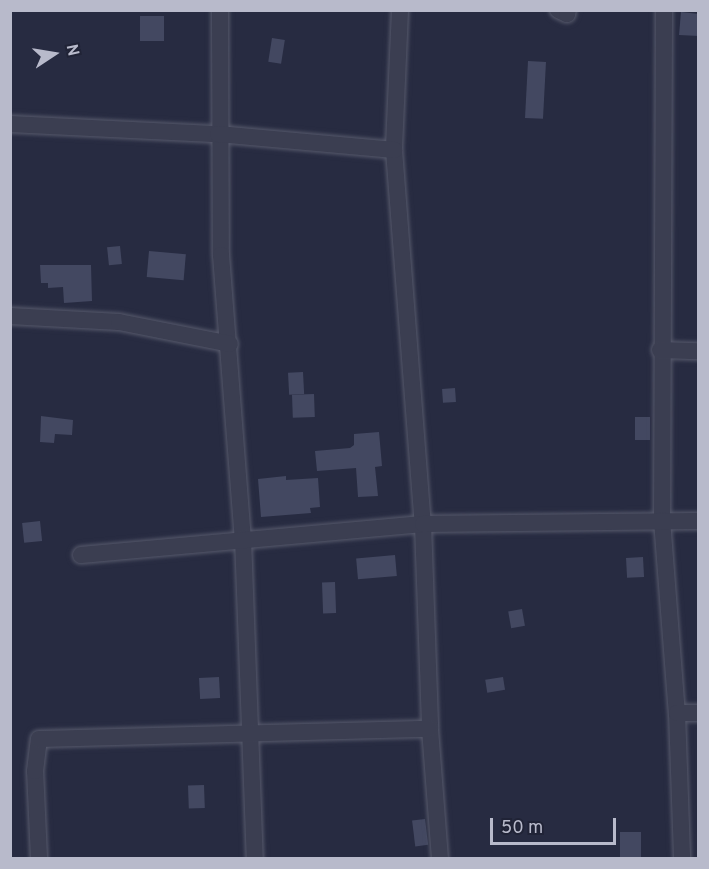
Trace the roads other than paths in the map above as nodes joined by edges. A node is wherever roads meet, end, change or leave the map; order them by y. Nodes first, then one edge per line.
1 (220, 10) edge
2 (400, 10) edge
3 (558, 10) edge
4 (568, 10) edge
5 (664, 10) edge
6 (10, 124) edge
7 (218, 134) junction
8 (394, 150) junction
9 (10, 316) edge
10 (230, 344) junction
11 (660, 351) junction
12 (699, 351) edge
13 (662, 520) junction
14 (699, 520) edge
15 (423, 524) junction
16 (243, 538) junction
17 (81, 555) dead end
18 (676, 713) junction
19 (699, 713) edge
20 (430, 729) junction
21 (249, 733) junction
22 (39, 858) edge
23 (255, 858) edge
24 (440, 858) edge
25 (682, 858) edge

1 - 7 street
2 - 8 street
3 - 4 street
5 - 11 street
6 - 7 street
7 - 8 street
7 - 10 street
8 - 15 street
9 - 10 street
10 - 16 street
11 - 12 street
11 - 13 street
13 - 14 street
13 - 15 street
13 - 18 street
15 - 16 street
15 - 20 street
16 - 17 street
16 - 21 street
18 - 19 street
18 - 25 street
20 - 21 street
20 - 24 street
21 - 22 street
21 - 23 street

